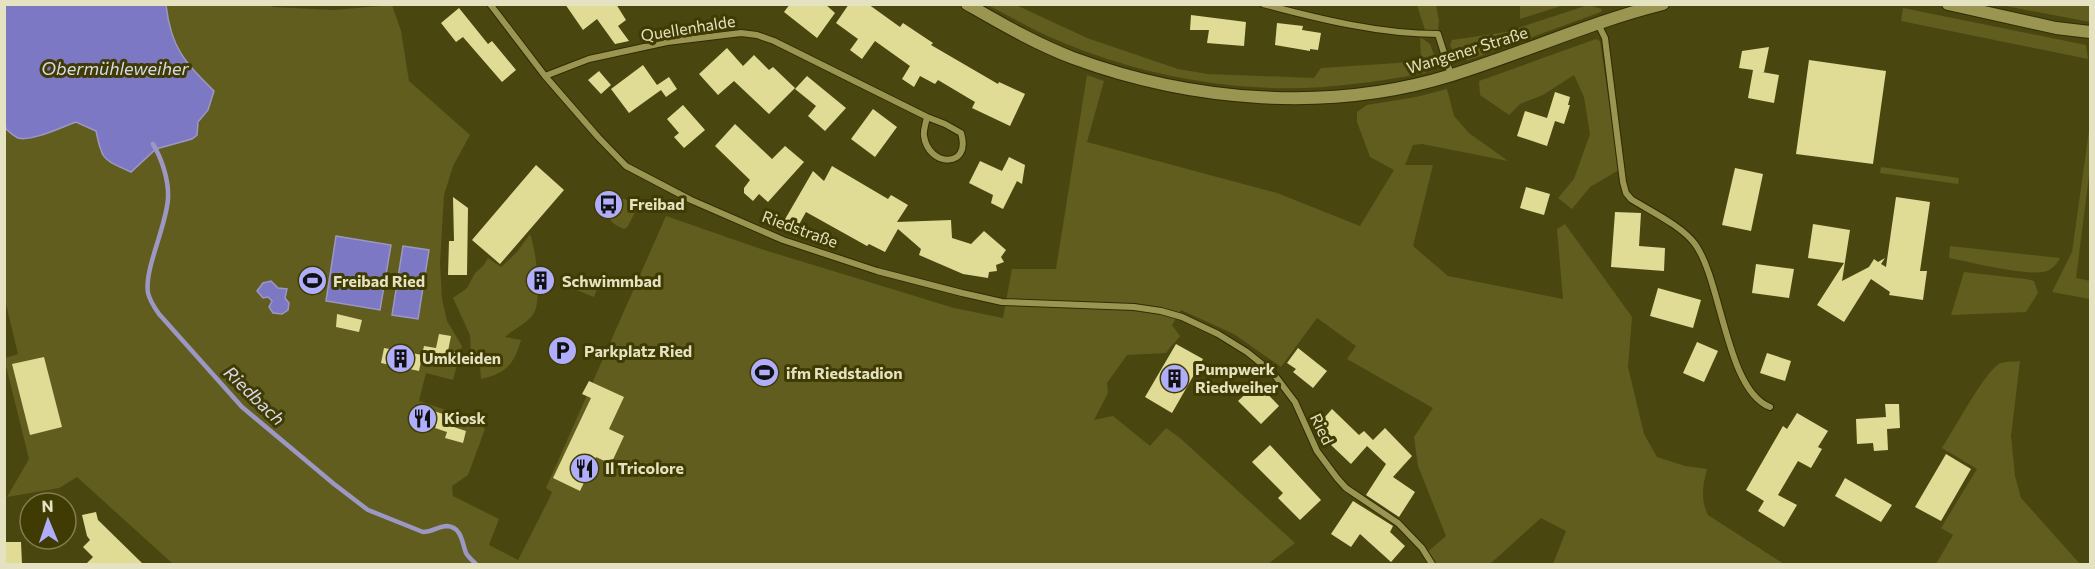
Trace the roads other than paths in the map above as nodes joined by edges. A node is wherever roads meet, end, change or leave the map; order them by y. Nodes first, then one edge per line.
1 (490, 4) edge
2 (968, 4) edge
3 (1263, 4) edge
4 (1663, 4) edge
5 (1948, 4) edge
6 (1598, 23) junction
7 (2091, 32) edge
8 (545, 75) junction
9 (1451, 76) junction
10 (927, 117) junction
11 (1182, 317) joint
12 (1770, 407) dead end
13 (1432, 564) edge

1 - 8 street, Riedstraße
2 - 9 main road, Wangener Straße
3 - 9 street
4 - 6 main road, Wangener Straße
5 - 7 main road
6 - 9 main road, Wangener Straße
6 - 12 street
8 - 10 street, Quellenhalde
8 - 11 street, Riedstraße
10 - 10 street, Quellenhalde
11 - 13 street, Ried

